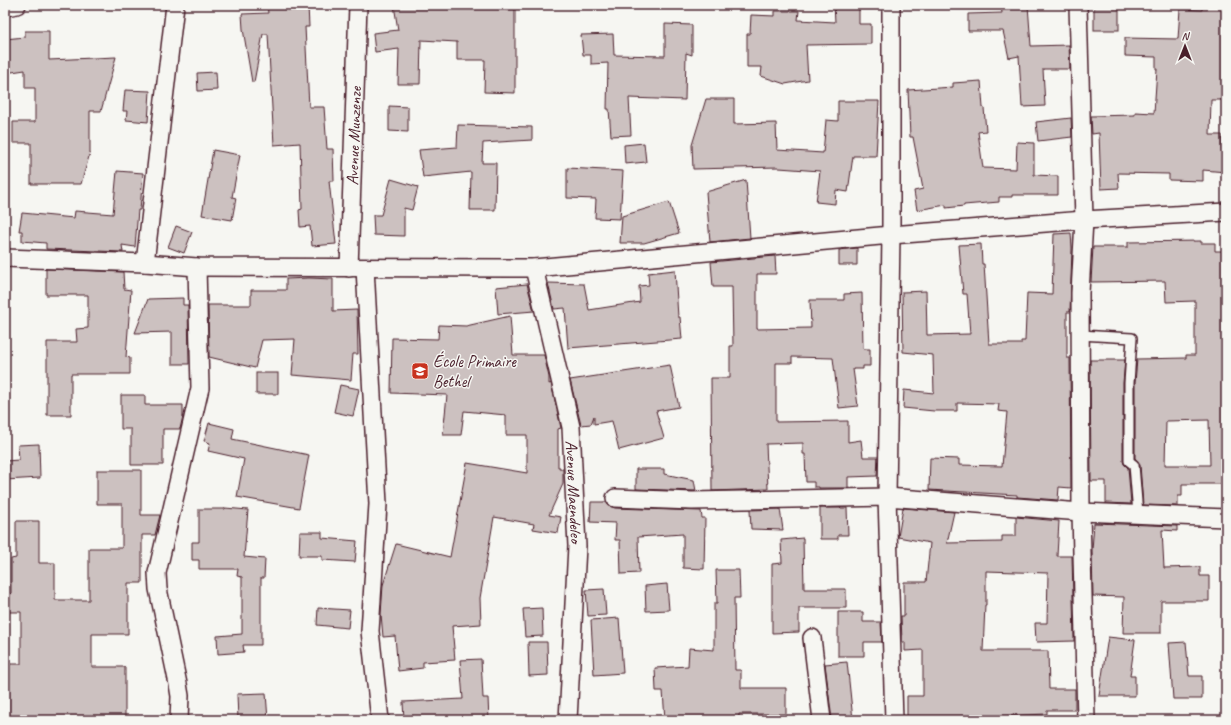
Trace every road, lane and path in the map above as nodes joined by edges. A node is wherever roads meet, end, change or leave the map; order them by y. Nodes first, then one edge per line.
1 (17, 5) edge
2 (175, 5) edge
3 (358, 5) edge
4 (891, 5) edge
5 (1078, 5) edge
6 (5, 7) edge
7 (1226, 212) edge
8 (1084, 220) junction
9 (891, 235) junction
10 (5, 258) edge
11 (145, 263) junction
12 (197, 267) junction
13 (357, 268) junction
14 (534, 268) junction
15 (1080, 335) junction
16 (887, 497) junction
17 (614, 498) dead end
18 (1080, 512) junction
19 (1138, 514) junction
20 (1226, 518) edge
21 (812, 638) dead end
22 (178, 720) edge
23 (380, 720) edge
24 (568, 720) edge
25 (822, 720) edge
26 (894, 720) edge
27 (1086, 720) edge

1 - 6 street
2 - 11 street
3 - 13 street, Avenue Munzenze
4 - 9 street
5 - 8 street
7 - 8 street
8 - 9 street
8 - 15 street
9 - 14 street
9 - 16 street
10 - 11 street
11 - 12 street
12 - 13 street
12 - 22 street
13 - 14 street
13 - 23 street, Avenue Munzenze
14 - 24 street, Avenue Maendeleo
15 - 18 street
15 - 19 lane
16 - 17 street
16 - 18 street
16 - 26 street
18 - 19 street
18 - 27 street
19 - 20 street
21 - 25 street

